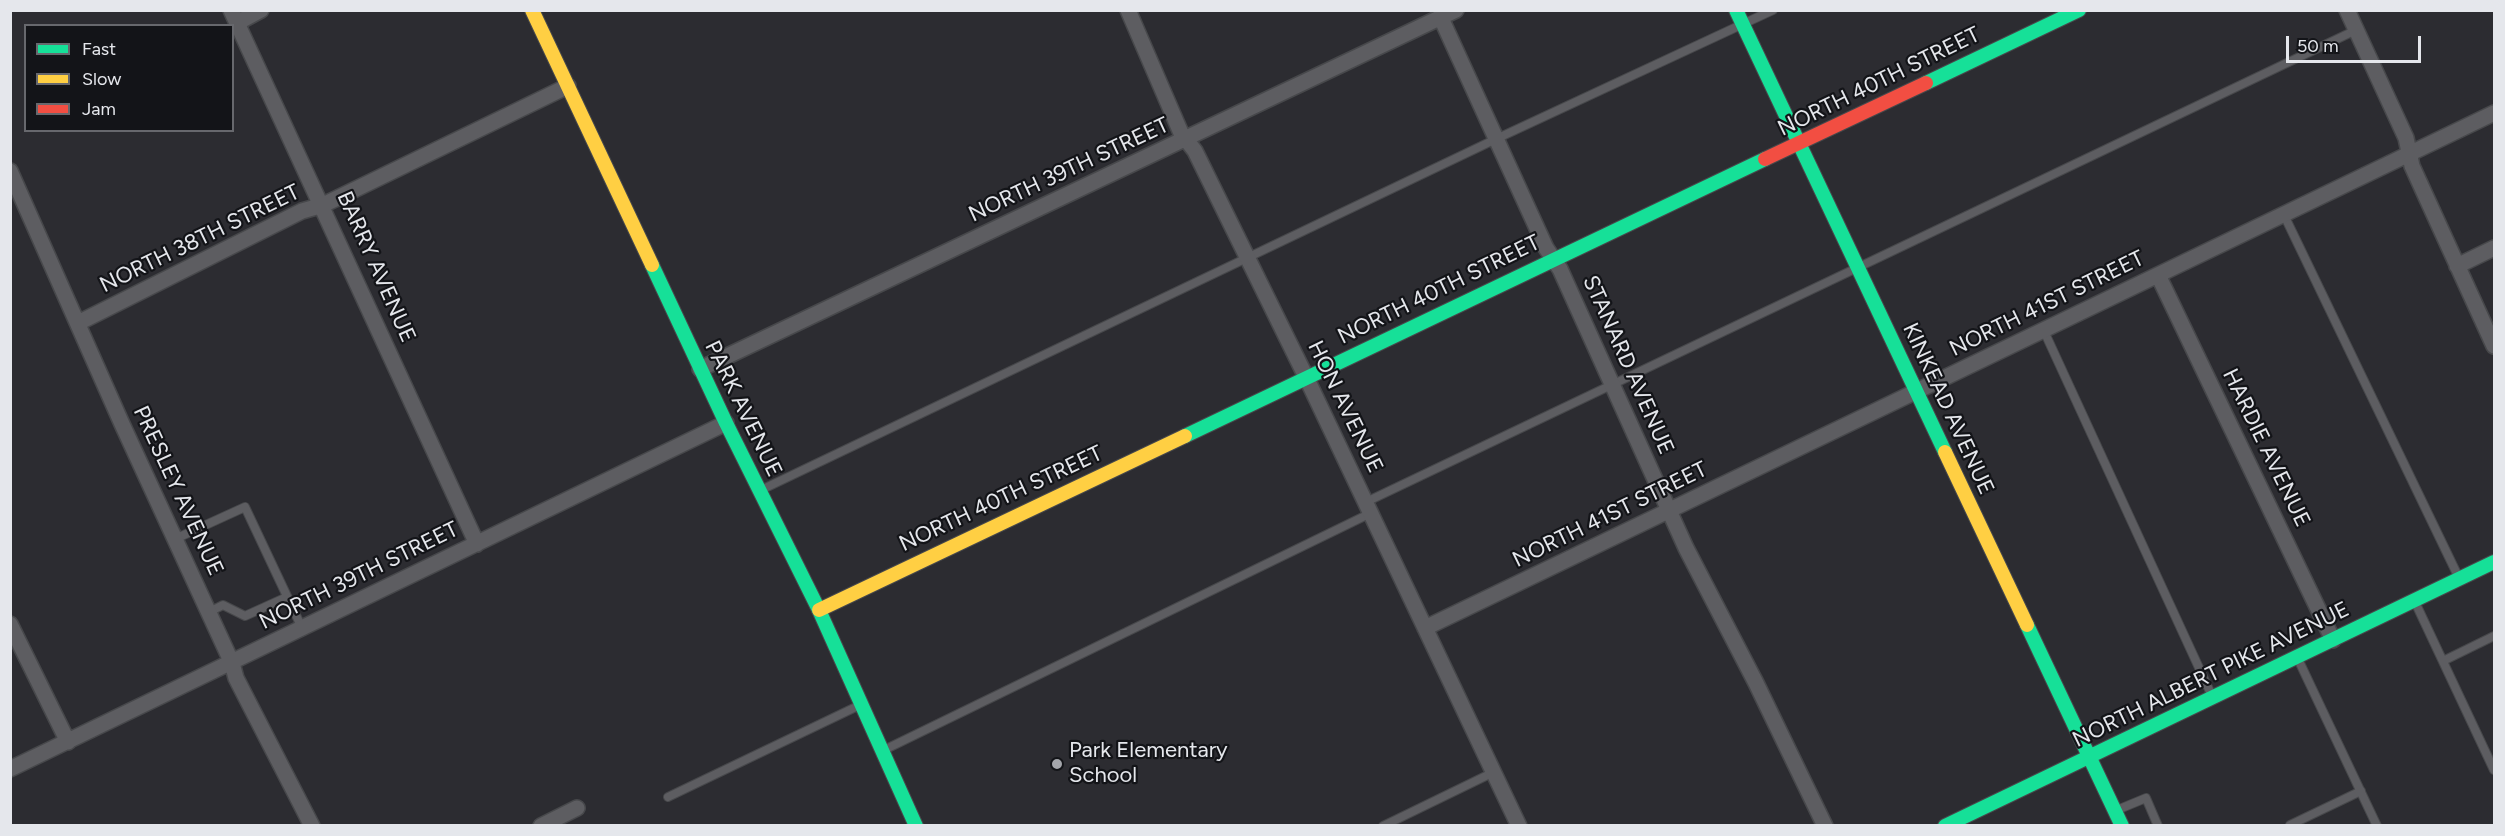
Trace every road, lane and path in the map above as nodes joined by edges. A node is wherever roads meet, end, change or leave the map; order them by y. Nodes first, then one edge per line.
1 (261, 10) edge
2 (532, 10) edge
3 (1128, 10) edge
4 (1456, 10) edge
5 (1736, 10) edge
6 (1773, 10) edge
7 (2079, 10) edge
8 (2346, 10) edge
9 (234, 17) edge
10 (1440, 18) junction
11 (1743, 25) junction
12 (2356, 30) junction
13 (568, 86) junction
14 (2494, 113) edge
15 (1497, 139) junction
16 (1186, 140) junction
17 (1799, 145) junction
18 (2409, 154) junction
19 (10, 171) edge
20 (323, 206) junction
21 (2284, 214) junction
22 (2494, 248) edge
23 (1248, 259) junction
24 (1554, 260) junction
25 (2457, 266) junction
26 (1858, 270) junction
27 (2158, 275) junction
28 (78, 323) junction
29 (2044, 331) junction
30 (2494, 346) edge
31 (700, 369) junction
32 (1307, 379) junction
33 (1612, 383) junction
34 (1916, 392) junction
35 (726, 423) junction
36 (759, 490) junction
37 (1369, 508) junction
38 (1670, 512) junction
39 (175, 539) junction
40 (477, 544) junction
41 (2494, 562) edge
42 (2460, 579) junction
43 (287, 597) junction
44 (2414, 601) junction
45 (819, 610) junction
46 (208, 612) junction
47 (10, 624) edge
48 (302, 628) junction
49 (1425, 628) junction
50 (2494, 636) edge
51 (2333, 640) junction
52 (2297, 657) junction
53 (2443, 661) junction
54 (232, 663) junction
55 (2213, 697) junction
56 (861, 704) junction
57 (68, 742) junction
58 (883, 751) junction
59 (2089, 757) junction
60 (10, 769) edge
61 (2494, 770) edge
62 (1494, 772) junction
63 (2361, 791) junction
64 (668, 797) dead end
65 (577, 808) dead end
66 (2115, 811) junction
67 (312, 825) edge
68 (541, 825) edge
69 (916, 825) edge
70 (1383, 825) edge
71 (1519, 825) edge
72 (1825, 825) edge
73 (1945, 825) edge
74 (2122, 825) edge
75 (2158, 825) edge
76 (2290, 825) edge
77 (2377, 825) edge

1 - 9 street
2 - 13 street, PARK AVENUE
3 - 16 street, HON AVENUE
4 - 10 street, NORTH 39TH STREET
5 - 11 street, KINKEAD AVENUE
6 - 11 lane
7 - 17 street, NORTH 40TH STREET
8 - 12 street
9 - 20 street, BARRY AVENUE
10 - 15 street, STANARD AVENUE
10 - 16 street, NORTH 39TH STREET
11 - 15 lane
11 - 17 street, KINKEAD AVENUE
12 - 18 street
12 - 26 lane
13 - 20 street, NORTH 38TH STREET
13 - 31 street, PARK AVENUE
14 - 18 street, NORTH 41ST STREET
15 - 23 lane
15 - 24 street, STANARD AVENUE
16 - 23 street, HON AVENUE
16 - 31 street, NORTH 39TH STREET
17 - 24 street, NORTH 40TH STREET
17 - 26 street, KINKEAD AVENUE
18 - 21 street, NORTH 41ST STREET
18 - 25 street
19 - 28 street, PRESLEY AVENUE
20 - 28 street, NORTH 38TH STREET
20 - 40 street, BARRY AVENUE
21 - 27 street, NORTH 41ST STREET
21 - 42 lane
22 - 25 street
23 - 32 street, HON AVENUE
23 - 36 lane
24 - 32 street, NORTH 40TH STREET
24 - 33 street, STANARD AVENUE
25 - 30 street
26 - 33 lane
26 - 34 street, KINKEAD AVENUE
27 - 29 street, NORTH 41ST STREET
27 - 51 street, HARDIE AVENUE
28 - 39 street, PRESLEY AVENUE
29 - 34 street, NORTH 41ST STREET
29 - 55 lane
31 - 35 street, PARK AVENUE
32 - 37 street, HON AVENUE
32 - 45 street, NORTH 40TH STREET
33 - 37 lane
33 - 38 street, STANARD AVENUE
34 - 38 street, NORTH 41ST STREET
34 - 59 street, KINKEAD AVENUE
35 - 36 street, PARK AVENUE
35 - 40 street, NORTH 39TH STREET
36 - 45 street, PARK AVENUE
37 - 49 street, HON AVENUE
37 - 58 lane
38 - 49 street, NORTH 41ST STREET
38 - 72 street, STANARD AVENUE
39 - 43 lane
39 - 46 street, PRESLEY AVENUE
40 - 48 street, NORTH 39TH STREET
41 - 42 street, NORTH ALBERT PIKE AVENUE
42 - 44 street, NORTH ALBERT PIKE AVENUE
43 - 46 lane
43 - 48 lane
44 - 51 street, NORTH ALBERT PIKE AVENUE
44 - 53 lane
45 - 56 street, PARK AVENUE
46 - 54 street, PRESLEY AVENUE
47 - 57 street
48 - 54 street, NORTH 39TH STREET
49 - 62 street, HON AVENUE
50 - 53 lane
51 - 52 street, NORTH ALBERT PIKE AVENUE
52 - 55 street, NORTH ALBERT PIKE AVENUE
52 - 63 lane
53 - 61 lane
54 - 57 street, NORTH 39TH STREET
54 - 67 street, PRESLEY AVENUE
55 - 59 street, NORTH ALBERT PIKE AVENUE
56 - 58 street, PARK AVENUE
56 - 64 lane
57 - 60 street, NORTH 39TH STREET
58 - 69 street, PARK AVENUE
59 - 66 street, KINKEAD AVENUE
59 - 73 street, NORTH ALBERT PIKE AVENUE
62 - 70 lane
62 - 71 street, HON AVENUE
63 - 76 lane
63 - 77 lane
65 - 68 street
66 - 74 street, KINKEAD AVENUE
66 - 75 lane

